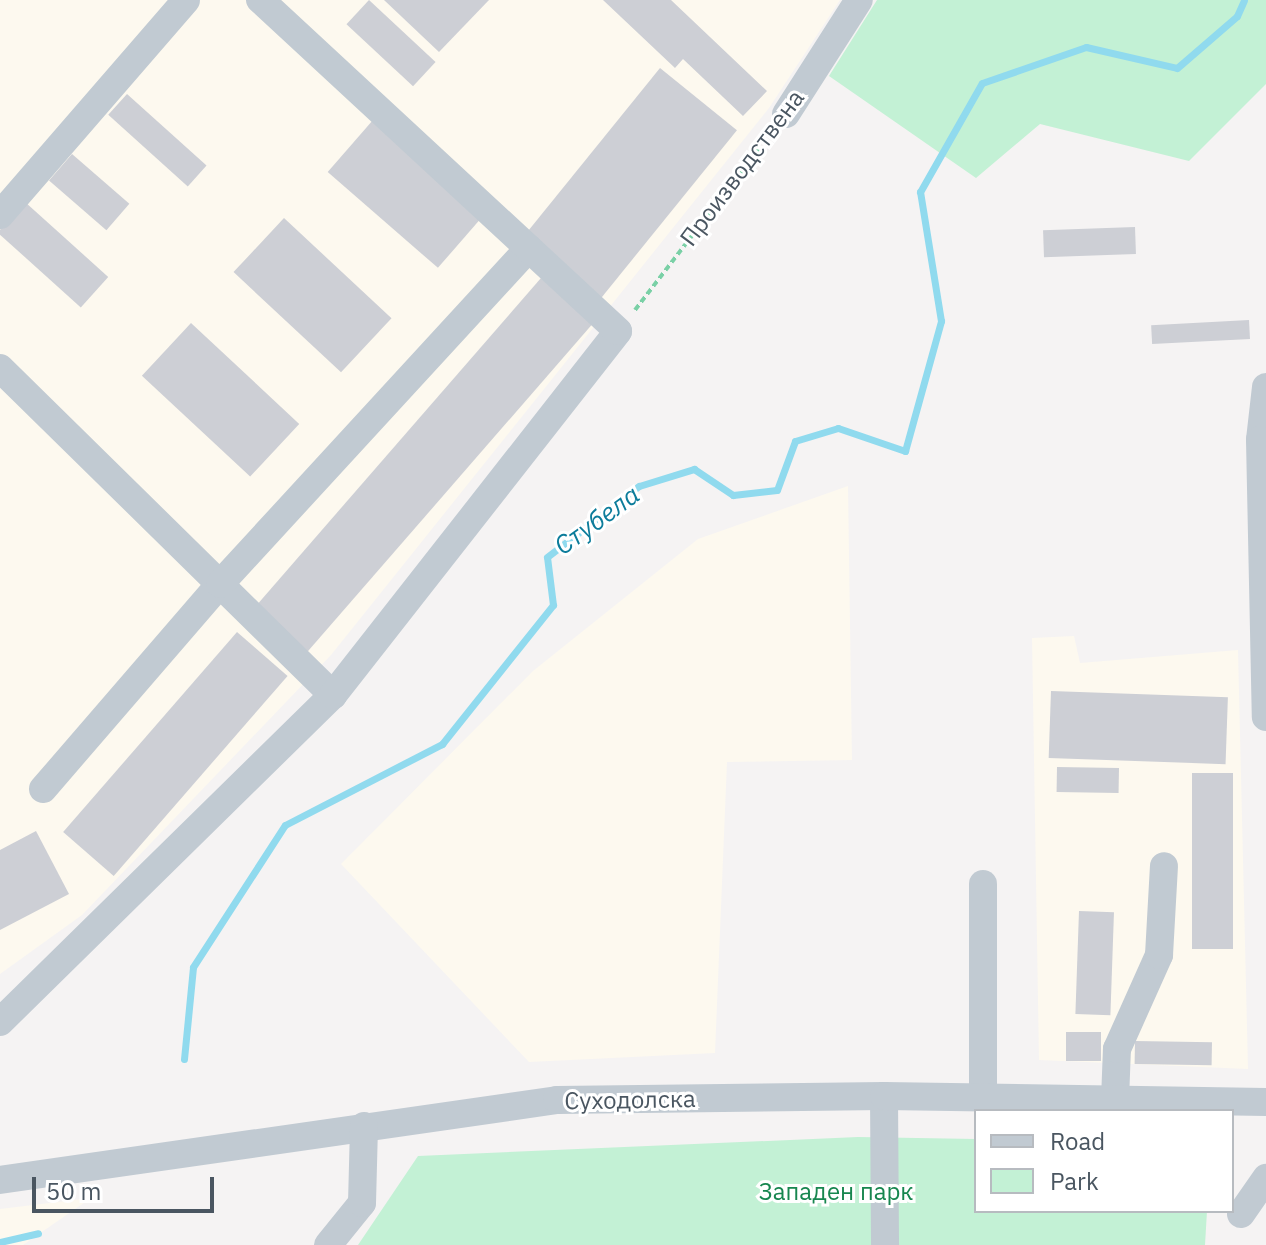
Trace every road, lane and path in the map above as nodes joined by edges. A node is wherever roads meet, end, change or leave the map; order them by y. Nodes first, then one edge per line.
1 (186, 0) edge
2 (260, 0) edge
3 (859, 0) edge
4 (786, 114) joint
5 (0, 215) edge
6 (529, 248) junction
7 (618, 331) junction
8 (0, 368) edge
9 (1266, 387) edge
10 (220, 584) junction
11 (1265, 586) edge
12 (333, 695) junction
13 (1266, 717) edge
14 (43, 789) dead end
15 (1164, 866) dead end
16 (983, 884) dead end
17 (0, 1022) edge
18 (884, 1096) junction
19 (983, 1097) junction
20 (1115, 1100) junction
21 (1266, 1102) edge
22 (364, 1126) junction
23 (1266, 1178) edge
24 (0, 1180) edge
25 (1241, 1214) dead end
26 (328, 1245) edge
27 (885, 1245) edge

1 - 5 street
2 - 6 street
3 - 4 street, Производствена
4 - 7 path, Производствена
6 - 7 street
6 - 10 street
7 - 12 street
8 - 10 street
9 - 11 street
10 - 12 street
10 - 14 street
11 - 13 street
12 - 17 street
15 - 20 street
16 - 19 street
18 - 19 street, Суходолска
18 - 22 street, Суходолска
18 - 27 street
19 - 20 street, Суходолска
20 - 21 street, Суходолска
22 - 24 street, Суходолска
22 - 26 street
23 - 25 street

